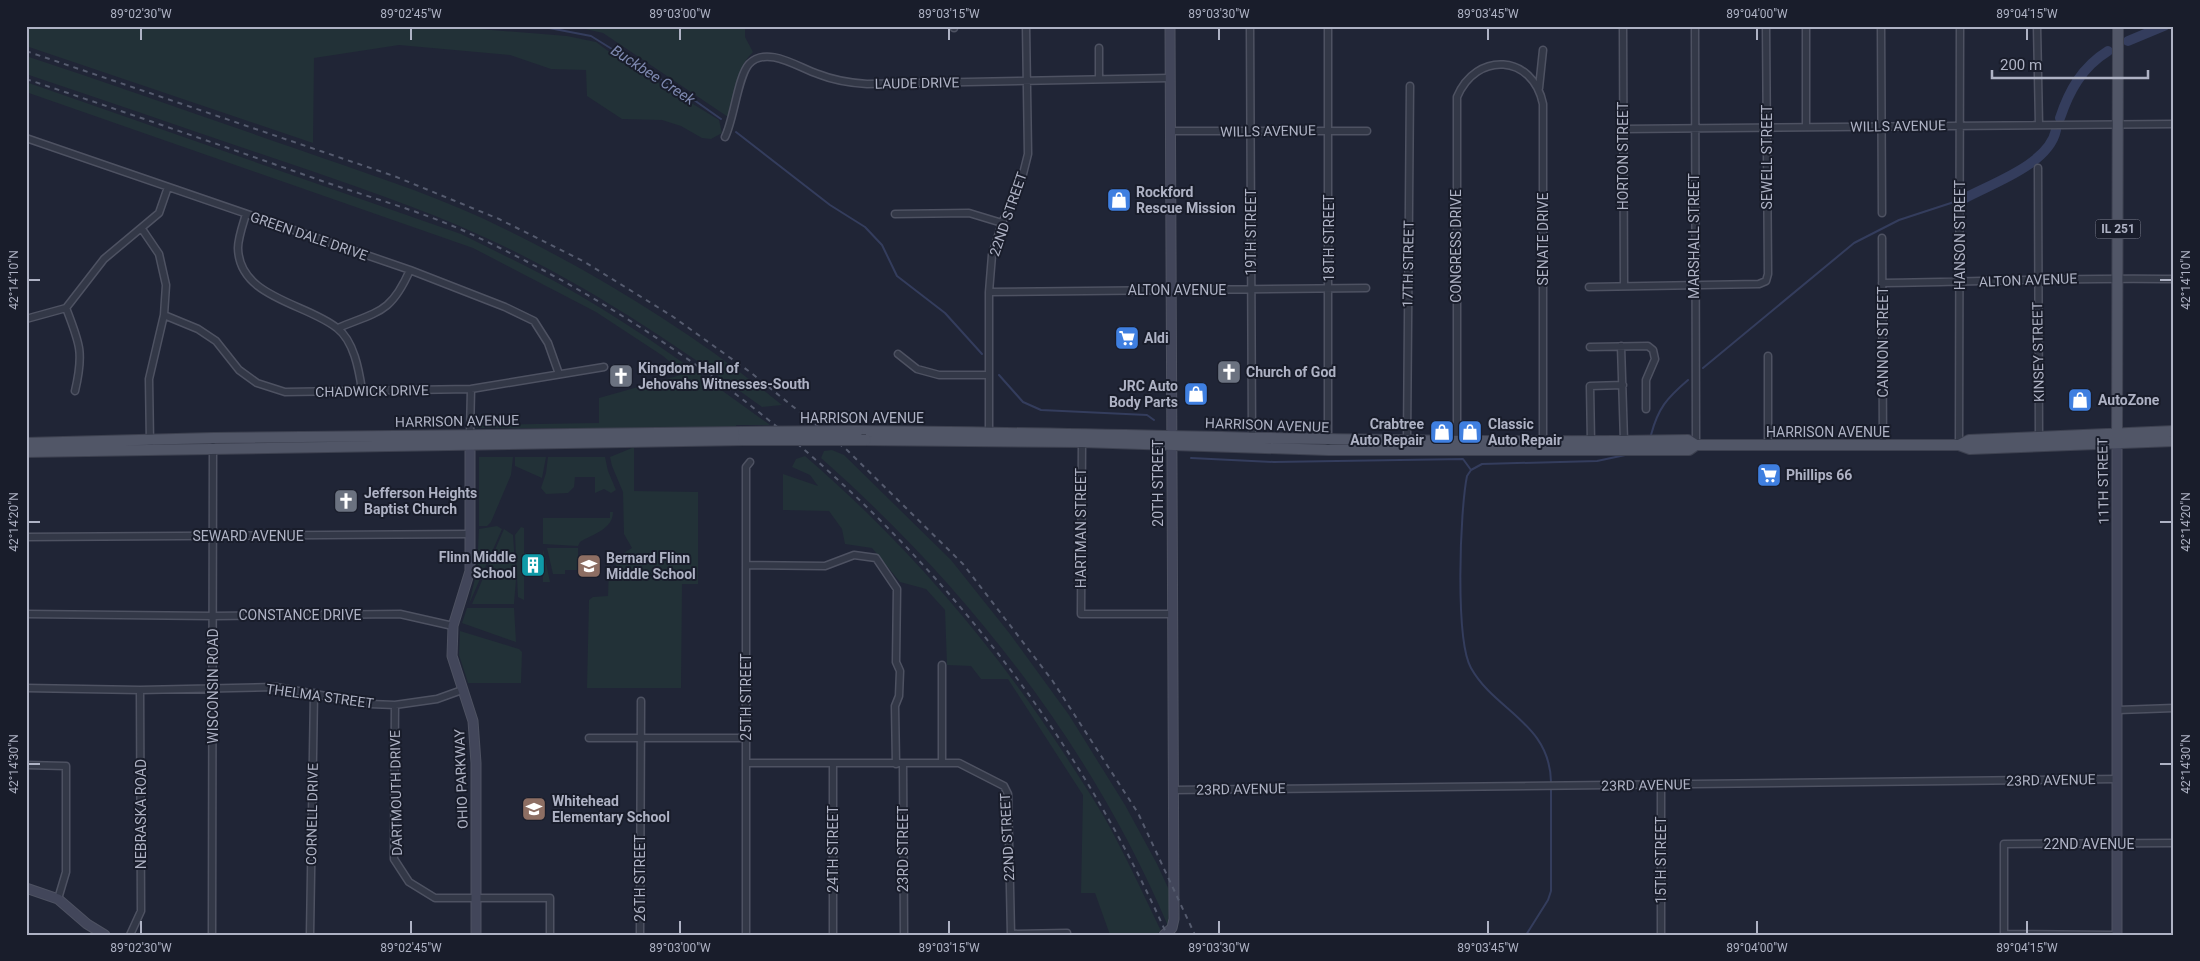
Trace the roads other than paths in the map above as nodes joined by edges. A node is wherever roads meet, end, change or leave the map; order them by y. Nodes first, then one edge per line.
1 (1026, 26) edge
2 (1170, 26) edge
3 (1250, 26) edge
4 (1328, 26) edge
5 (1623, 26) edge
6 (1695, 26) edge
7 (1766, 26) edge
8 (1806, 26) edge
9 (1881, 26) edge
10 (1960, 26) edge
11 (2037, 26) edge
12 (2118, 26) edge
13 (1099, 48) dead end
14 (1543, 50) dead end
15 (1169, 78) junction
16 (1099, 79) junction
17 (1026, 80) junction
18 (1410, 86) dead end
19 (1539, 88) junction
20 (2119, 124) junction
21 (2174, 124) edge
22 (2039, 125) junction
23 (1960, 126) junction
24 (1806, 127) junction
25 (1881, 127) junction
26 (1694, 128) junction
27 (1766, 128) junction
28 (1622, 129) junction
29 (1170, 131) junction
30 (1328, 131) junction
31 (1367, 131) dead end
32 (1251, 132) junction
33 (725, 137) dead end
34 (26, 138) edge
35 (2038, 168) dead end
36 (168, 187) junction
37 (1882, 213) dead end
38 (246, 214) junction
39 (896, 214) dead end
40 (1002, 223) junction
41 (142, 229) junction
42 (1882, 238) dead end
43 (410, 270) junction
44 (2118, 278) junction
45 (2174, 279) edge
46 (2038, 281) junction
47 (1960, 282) junction
48 (1882, 283) junction
49 (1694, 285) junction
50 (1624, 286) junction
51 (1589, 287) dead end
52 (1366, 288) dead end
53 (1172, 289) junction
54 (1252, 289) junction
55 (1330, 289) junction
56 (989, 292) junction
57 (66, 308) junction
58 (164, 315) junction
59 (26, 319) edge
60 (338, 328) junction
61 (1621, 346) junction
62 (1590, 347) dead end
63 (898, 354) dead end
64 (1768, 356) dead end
65 (604, 367) dead end
66 (559, 374) junction
67 (988, 375) junction
68 (1623, 385) junction
69 (362, 390) junction
70 (471, 390) junction
71 (75, 391) dead end
72 (1646, 410) dead end
73 (2174, 431) edge
74 (989, 432) junction
75 (743, 436) junction
76 (2117, 437) junction
77 (1252, 438) junction
78 (470, 439) junction
79 (1172, 440) junction
80 (1624, 441) junction
81 (2040, 441) junction
82 (2174, 441) edge
83 (26, 442) edge
84 (1082, 442) junction
85 (1407, 442) junction
86 (1543, 442) junction
87 (1591, 442) junction
88 (213, 443) junction
89 (150, 444) junction
90 (1960, 444) junction
91 (1328, 445) junction
92 (1696, 445) junction
93 (1768, 445) junction
94 (1457, 446) junction
95 (1883, 446) junction
96 (26, 452) edge
97 (750, 462) dead end
98 (470, 534) junction
99 (214, 536) junction
100 (26, 537) edge
101 (746, 565) junction
102 (26, 614) edge
103 (1172, 614) junction
104 (213, 616) junction
105 (453, 626) junction
106 (942, 666) dead end
107 (26, 688) edge
108 (213, 689) junction
109 (140, 690) junction
110 (462, 690) junction
111 (314, 693) junction
112 (641, 700) dead end
113 (395, 705) junction
114 (2174, 708) edge
115 (2118, 710) junction
116 (589, 738) dead end
117 (641, 738) junction
118 (745, 738) junction
119 (747, 763) junction
120 (833, 763) junction
121 (942, 763) junction
122 (896, 764) junction
123 (903, 764) junction
124 (26, 765) edge
125 (2118, 779) junction
126 (1661, 785) junction
127 (1174, 790) junction
128 (2174, 843) edge
129 (2117, 844) junction
130 (26, 888) edge
131 (58, 899) junction
132 (476, 899) junction
133 (1067, 933) dead end
134 (1011, 934) edge
135 (2004, 934) edge
136 (105, 935) edge
137 (130, 935) edge
138 (212, 935) edge
139 (310, 935) edge
140 (476, 935) edge
141 (550, 935) edge
142 (640, 935) edge
143 (746, 935) edge
144 (833, 935) edge
145 (904, 935) edge
146 (1164, 935) edge
147 (1661, 935) edge
148 (2117, 935) edge

1 - 17 street, 22ND STREET
2 - 15 street, 20TH STREET
3 - 32 street, 19TH STREET
4 - 30 street, 18TH STREET
5 - 28 street, HORTON STREET
6 - 26 street, MARSHALL STREET
7 - 27 street, SEWELL STREET
8 - 24 street
9 - 25 street
10 - 23 street, HANSON STREET
11 - 22 street
12 - 20 main road, 11TH STREET / IL 251
13 - 16 street
14 - 19 street, SENATE DRIVE
15 - 16 street, LAUDE DRIVE
15 - 29 street, 20TH STREET
16 - 17 street, LAUDE DRIVE
17 - 33 street, LAUDE DRIVE
17 - 40 street, 22ND STREET
18 - 85 street, 17TH STREET
19 - 86 street, SENATE DRIVE
19 - 94 street, CONGRESS DRIVE
20 - 21 street, WILLS AVENUE
20 - 22 street, WILLS AVENUE
20 - 44 main road, 11TH STREET / IL 251
22 - 23 street, WILLS AVENUE
23 - 25 street, WILLS AVENUE
23 - 47 street, HANSON STREET
24 - 25 street, WILLS AVENUE
24 - 27 street, WILLS AVENUE
25 - 37 street
26 - 27 street, WILLS AVENUE
26 - 28 street, WILLS AVENUE
26 - 49 street, MARSHALL STREET
27 - 49 street, SEWELL STREET
28 - 50 street, HORTON STREET
29 - 32 street, WILLS AVENUE
29 - 53 street, 20TH STREET
30 - 31 street, WILLS AVENUE
30 - 32 street, WILLS AVENUE
30 - 55 street, 18TH STREET
32 - 54 street, 19TH STREET
34 - 36 street, GREEN DALE DRIVE
35 - 46 street, KINSEY STREET
36 - 38 street, GREEN DALE DRIVE
36 - 41 street
38 - 43 street, GREEN DALE DRIVE
38 - 60 street
39 - 40 street
40 - 56 street, 22ND STREET
41 - 57 street
41 - 58 street
42 - 48 street, CANNON STREET
43 - 60 street
43 - 66 street, GREEN DALE DRIVE
44 - 45 street, ALTON AVENUE
44 - 46 street, ALTON AVENUE
44 - 76 main road, 11TH STREET / IL 251
46 - 47 street, ALTON AVENUE
46 - 81 street, KINSEY STREET
47 - 48 street, ALTON AVENUE
47 - 90 street, HANSON STREET
48 - 95 street, CANNON STREET
49 - 50 street
49 - 92 street, MARSHALL STREET
50 - 51 street
52 - 55 street, ALTON AVENUE
53 - 54 street, ALTON AVENUE
53 - 56 street, ALTON AVENUE
53 - 79 street, 20TH STREET
54 - 55 street, ALTON AVENUE
54 - 77 street, 19TH STREET
55 - 91 street, 18TH STREET
56 - 67 street, 22ND STREET
57 - 59 street
57 - 71 street
58 - 69 street, CHADWICK DRIVE
58 - 89 street
60 - 69 street
61 - 62 street
61 - 68 street
61 - 72 street
63 - 67 street
64 - 93 street
65 - 66 street, CHADWICK DRIVE
66 - 70 street, CHADWICK DRIVE
67 - 74 street, 22ND STREET
68 - 80 street
68 - 87 street
69 - 70 street, CHADWICK DRIVE
70 - 78 street, OHIO PARKWAY
73 - 76 main road, HARRISON AVENUE
74 - 75 main road, HARRISON AVENUE, bridge
74 - 79 main road, HARRISON AVENUE
75 - 78 main road, HARRISON AVENUE
75 - 84 main road, HARRISON AVENUE, bridge
76 - 81 main road, HARRISON AVENUE
76 - 82 main road, HARRISON AVENUE
76 - 115 street, 11TH STREET
77 - 79 main road, HARRISON AVENUE
77 - 91 main road, HARRISON AVENUE
78 - 88 main road, HARRISON AVENUE
78 - 98 street, OHIO PARKWAY
79 - 84 main road, HARRISON AVENUE
79 - 91 main road, HARRISON AVENUE
79 - 103 street, 20TH STREET
80 - 87 main road, HARRISON AVENUE
80 - 92 main road, HARRISON AVENUE
81 - 90 main road, HARRISON AVENUE
83 - 89 main road, HARRISON AVENUE
84 - 103 street, HARTMAN STREET
85 - 91 main road, HARRISON AVENUE
85 - 94 main road, HARRISON AVENUE
86 - 87 main road, HARRISON AVENUE
86 - 94 main road, HARRISON AVENUE
88 - 89 main road, HARRISON AVENUE
88 - 99 street, WISCONSIN ROAD
89 - 96 main road, HARRISON AVENUE
90 - 95 main road, HARRISON AVENUE
91 - 94 main road, HARRISON AVENUE
92 - 93 main road, HARRISON AVENUE
92 - 94 main road, HARRISON AVENUE
93 - 95 main road, HARRISON AVENUE
97 - 101 street, 25TH STREET
98 - 99 street, SEWARD AVENUE
98 - 105 street, OHIO PARKWAY
99 - 100 street, SEWARD AVENUE
99 - 104 street, WISCONSIN ROAD
101 - 118 street, 25TH STREET
101 - 122 street
102 - 104 street, CONSTANCE DRIVE
103 - 127 street, 20TH STREET
104 - 105 street, CONSTANCE DRIVE
104 - 108 street, WISCONSIN ROAD
105 - 110 street, OHIO PARKWAY
106 - 121 street
107 - 109 street, THELMA STREET
108 - 109 street, THELMA STREET
108 - 111 street, THELMA STREET
108 - 138 street, WISCONSIN ROAD
109 - 137 street, NEBRASKA ROAD
110 - 113 street, THELMA STREET
110 - 132 street, OHIO PARKWAY
111 - 113 street, THELMA STREET
111 - 139 street, CORNELL DRIVE
112 - 117 street, 26TH STREET
113 - 132 street, DARTMOUTH DRIVE
114 - 115 street
115 - 125 street, 11TH STREET
116 - 117 street
117 - 118 street
117 - 142 street, 26TH STREET
118 - 119 street, 25TH STREET
119 - 120 street, 22ND STREET
119 - 143 street, 25TH STREET
120 - 122 street, 22ND STREET
120 - 144 street, 24TH STREET
121 - 123 street, 22ND STREET
121 - 134 street, 22ND STREET
122 - 123 street, 22ND STREET
123 - 145 street, 23RD STREET
124 - 131 street
125 - 126 street, 23RD AVENUE
125 - 129 street, 11TH STREET
126 - 127 street, 23RD AVENUE
126 - 147 street, 15TH STREET
127 - 146 street, 20TH STREET
128 - 129 street, 22ND AVENUE
129 - 135 street, 22ND AVENUE
129 - 148 street, 11TH STREET
130 - 131 street
131 - 136 street
132 - 140 street, OHIO PARKWAY
132 - 141 street, DARTMOUTH DRIVE
133 - 134 street
135 - 148 street

